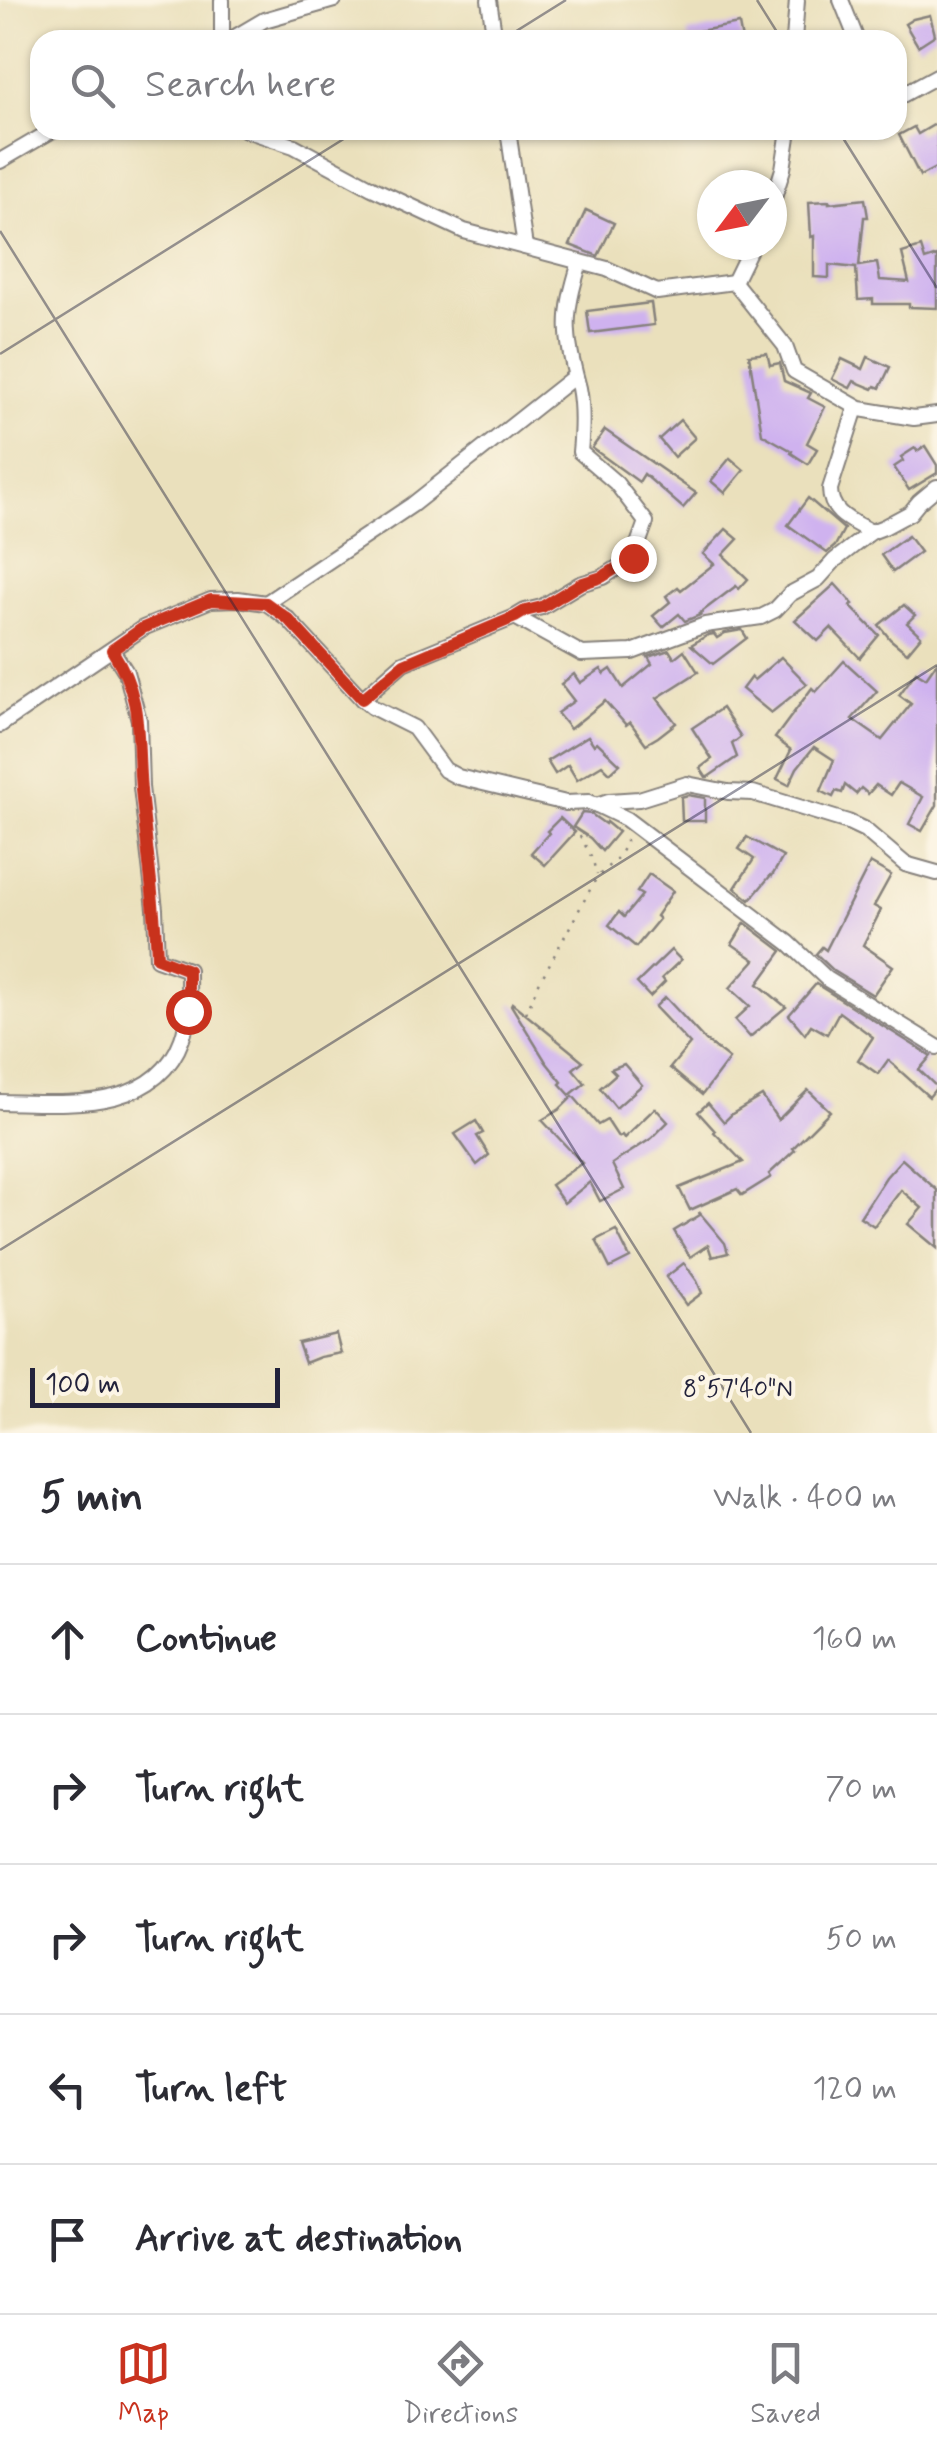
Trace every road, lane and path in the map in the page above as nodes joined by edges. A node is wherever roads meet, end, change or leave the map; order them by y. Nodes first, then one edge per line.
1 (222, 0) edge
2 (489, 0) edge
3 (797, 0) edge
4 (841, 0) edge
5 (325, 1) edge
6 (298, 5) edge
7 (222, 30) edge
8 (247, 30) edge
9 (494, 30) edge
10 (795, 30) edge
11 (853, 30) edge
12 (937, 76) edge
13 (907, 93) edge
14 (36, 140) edge
15 (276, 140) edge
16 (509, 140) edge
17 (787, 140) edge
18 (0, 161) edge
19 (783, 170) edge
20 (525, 248) junction
21 (745, 260) edge
22 (580, 262) junction
23 (734, 282) junction
24 (576, 376) junction
25 (856, 408) junction
26 (937, 415) edge
27 (937, 487) edge
28 (871, 532) junction
29 (266, 603) junction
30 (515, 617) junction
31 (112, 650) junction
32 (362, 699) junction
33 (0, 725) edge
34 (597, 805) junction
35 (626, 819) junction
36 (580, 836) dead end
37 (937, 873) edge
38 (597, 876) junction
39 (526, 1013) dead end
40 (937, 1047) edge
41 (0, 1102) edge

1 - 7 street
2 - 9 street
3 - 10 street
4 - 11 street
5 - 6 street
6 - 8 street
12 - 13 street
14 - 18 street
15 - 20 street
16 - 20 street
17 - 19 street
20 - 22 street
21 - 23 street
22 - 23 street
22 - 24 street
23 - 25 street
24 - 29 street
24 - 30 street
25 - 26 street
25 - 28 street
27 - 28 street
28 - 30 street
29 - 31 street
29 - 32 street
30 - 32 street
31 - 33 street
31 - 41 street
32 - 34 street
34 - 35 street
34 - 37 street
35 - 38 path
35 - 40 street
36 - 38 path
38 - 39 path

